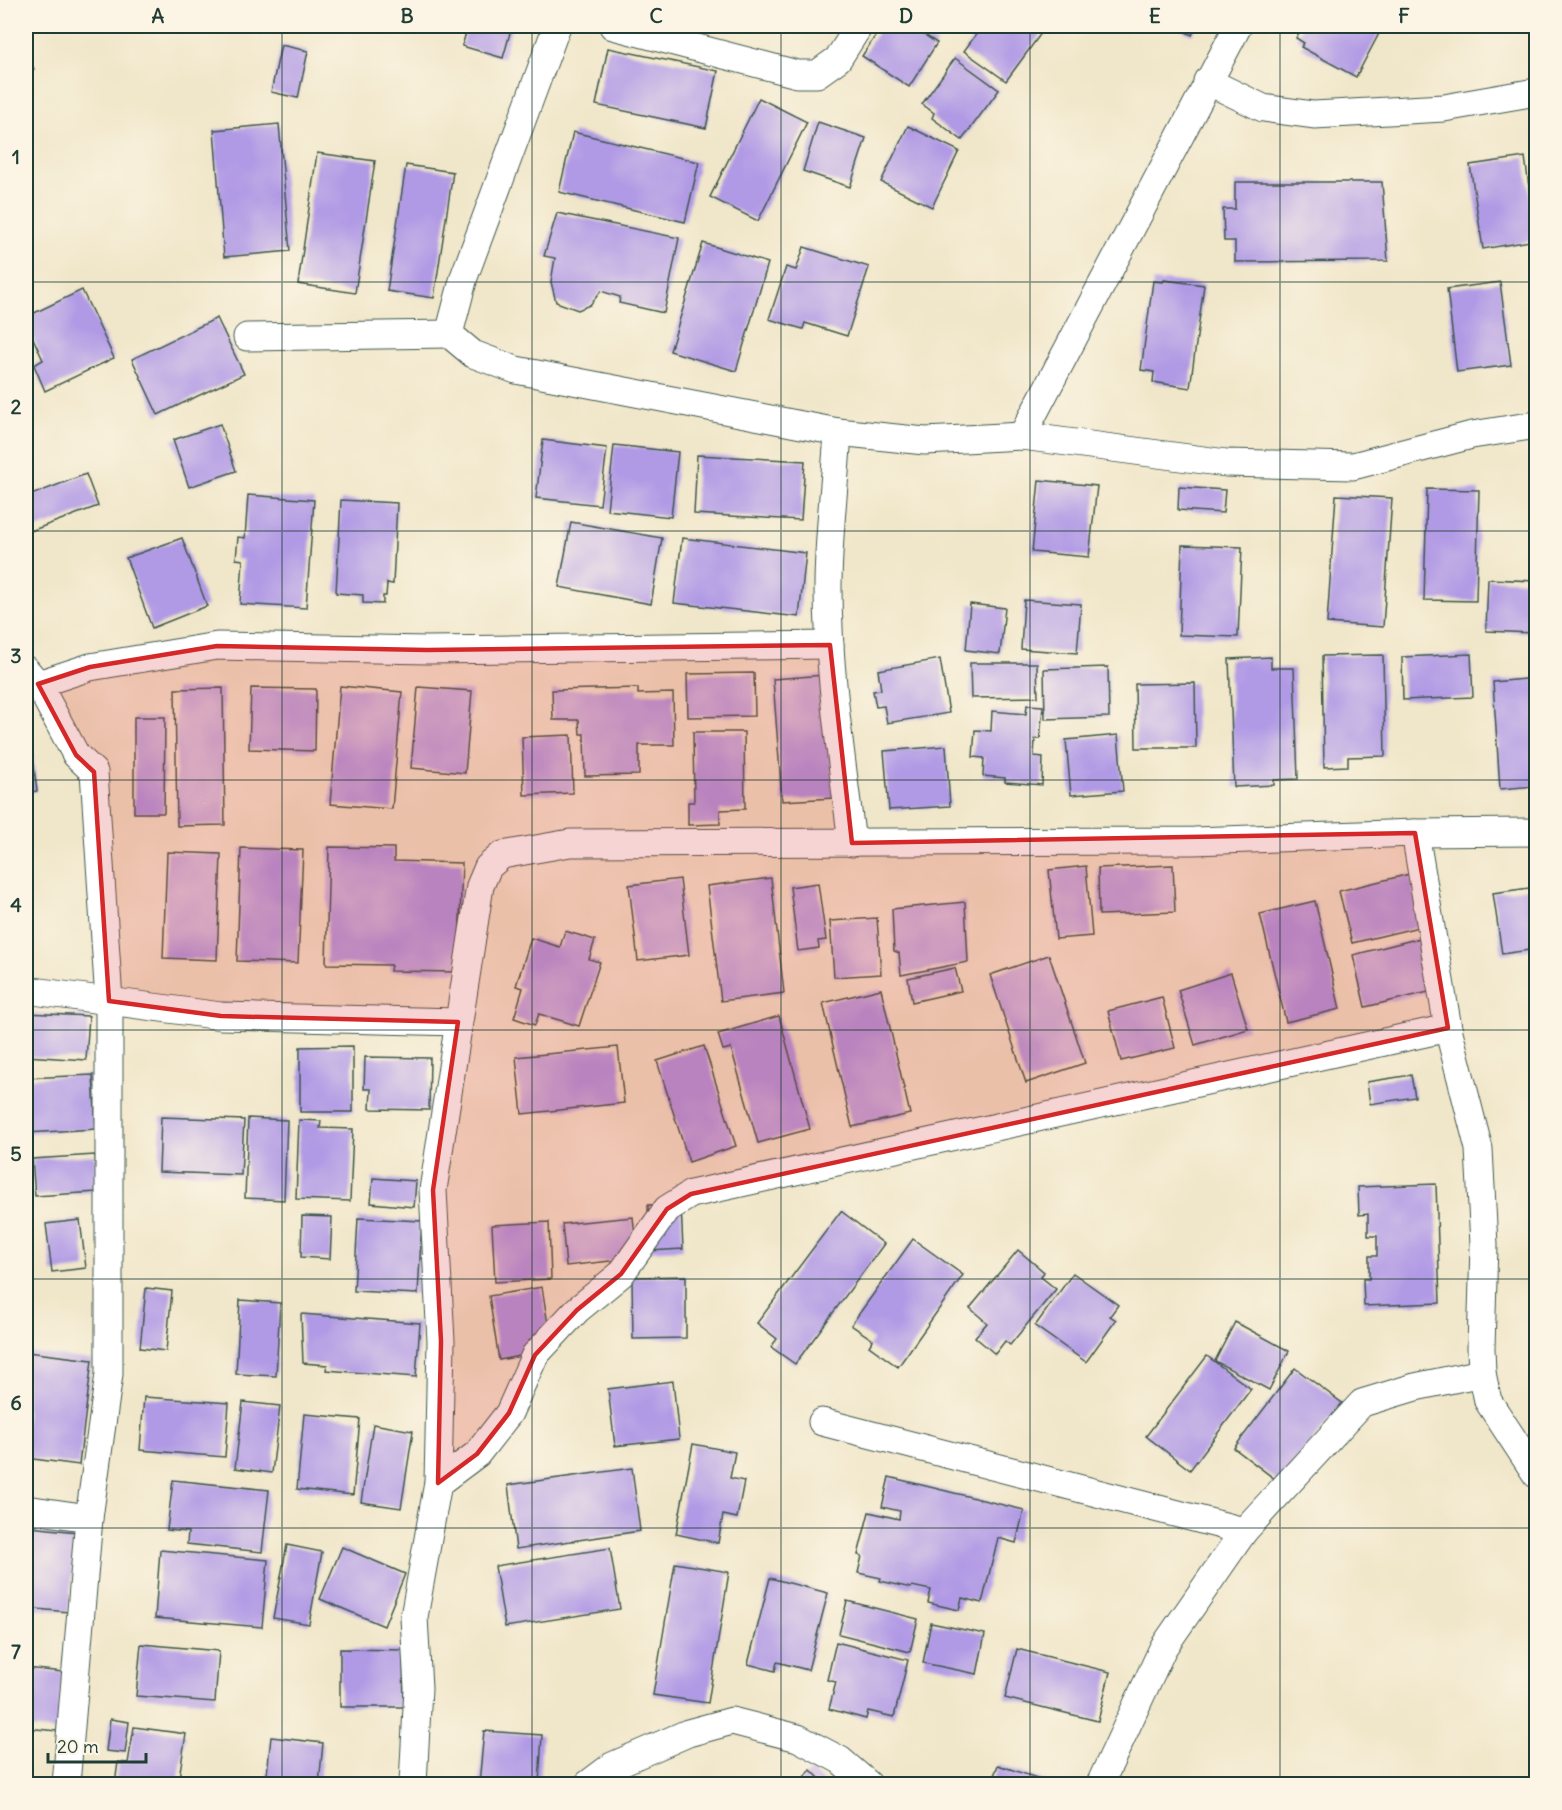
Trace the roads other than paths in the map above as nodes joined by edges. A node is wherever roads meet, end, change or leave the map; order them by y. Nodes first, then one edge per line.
1 (557, 26) edge
2 (613, 26) edge
3 (859, 26) edge
4 (1238, 26) edge
5 (1208, 81) junction
6 (1536, 92) edge
7 (449, 334) junction
8 (247, 337) dead end
9 (1536, 425) edge
10 (838, 432) junction
11 (1022, 436) junction
12 (830, 645) junction
13 (32, 677) edge
14 (1536, 832) edge
15 (1414, 833) junction
16 (852, 843) junction
17 (26, 990) edge
18 (109, 1001) junction
19 (458, 1022) junction
20 (1448, 1028) junction
21 (1482, 1372) junction
22 (822, 1422) dead end
23 (1536, 1474) edge
24 (438, 1483) junction
25 (26, 1509) edge
26 (90, 1518) junction
27 (1244, 1531) junction
28 (1110, 1782) edge
29 (66, 1785) edge
30 (413, 1785) edge
31 (588, 1785) edge
32 (868, 1785) edge

1 - 7 street
2 - 3 street
4 - 5 street
5 - 6 street
5 - 11 street
7 - 8 street
7 - 10 street
9 - 11 street
10 - 11 street
10 - 12 street
12 - 13 street
12 - 16 street
13 - 18 street
14 - 15 street
15 - 16 street
15 - 20 street
16 - 19 street
17 - 18 street
18 - 19 street
18 - 26 street
19 - 24 street
20 - 21 street
20 - 24 street
21 - 23 street
21 - 27 street
22 - 27 street
24 - 30 street
25 - 26 street
26 - 29 street
27 - 28 street
31 - 32 street

